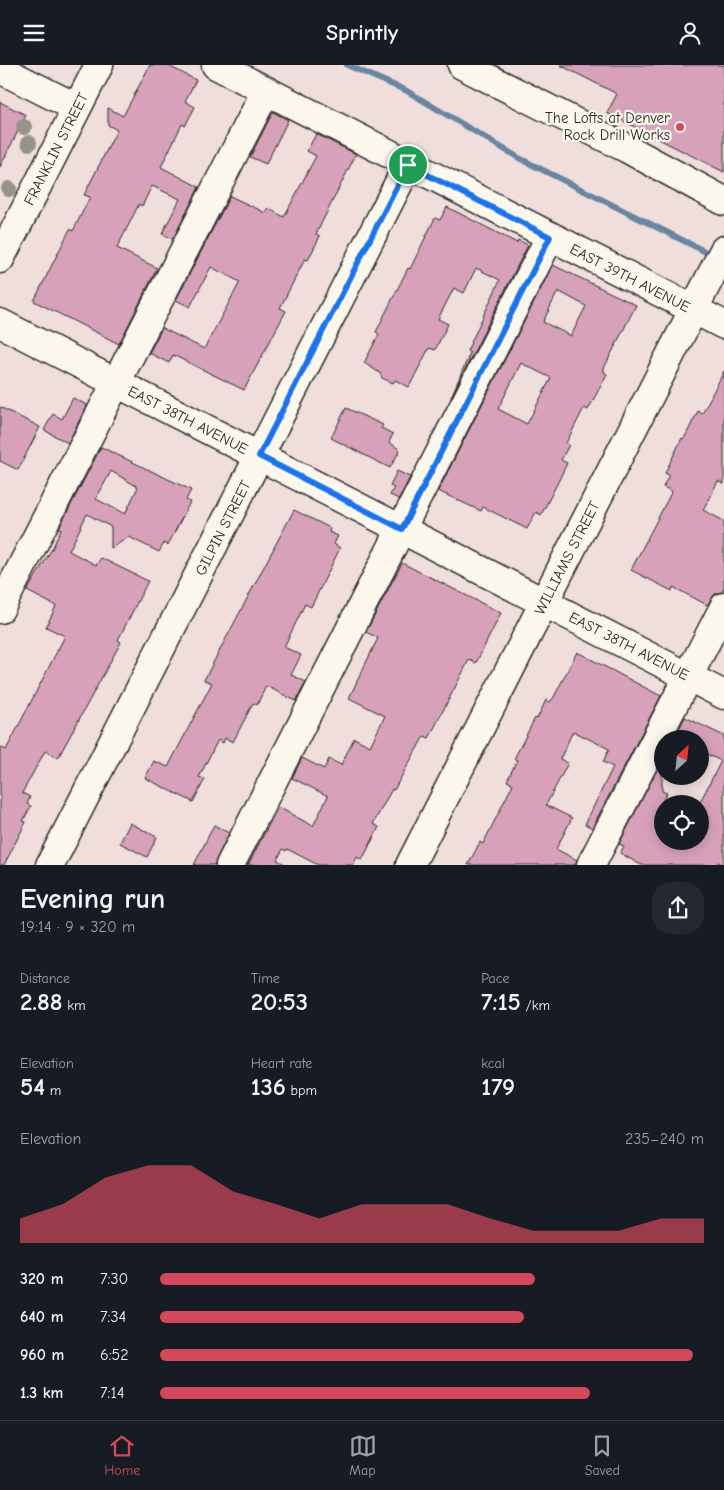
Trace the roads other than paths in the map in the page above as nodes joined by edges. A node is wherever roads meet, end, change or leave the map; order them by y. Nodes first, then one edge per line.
1 (99, 65) edge
2 (216, 65) edge
3 (462, 65) edge
4 (0, 69) edge
5 (266, 91) junction
6 (77, 108) junction
7 (408, 165) junction
8 (724, 201) edge
9 (550, 237) junction
10 (724, 250) edge
11 (0, 259) edge
12 (693, 310) junction
13 (0, 323) edge
14 (724, 325) edge
15 (116, 382) junction
16 (259, 456) junction
17 (402, 529) junction
18 (544, 602) junction
19 (724, 607) edge
20 (0, 609) edge
21 (688, 676) junction
22 (724, 695) edge
23 (50, 865) edge
24 (230, 865) edge
25 (410, 865) edge
26 (591, 865) edge

1 - 6 street, FRANKLIN STREET
2 - 5 street, EAST 39TH AVENUE
3 - 8 street
4 - 6 street
5 - 7 street, EAST 39TH AVENUE
5 - 15 street
6 - 11 street, FRANKLIN STREET
7 - 9 street, EAST 39TH AVENUE
7 - 16 street, GILPIN STREET
9 - 12 street, EAST 39TH AVENUE
9 - 17 street
10 - 12 street, WILLIAMS STREET
12 - 14 street, EAST 39TH AVENUE
12 - 18 street, WILLIAMS STREET
13 - 15 street, EAST 38TH AVENUE
15 - 16 street, EAST 38TH AVENUE
15 - 20 street
16 - 17 street, EAST 38TH AVENUE
16 - 23 street, GILPIN STREET
17 - 18 street, EAST 38TH AVENUE
17 - 24 street
18 - 21 street, EAST 38TH AVENUE
18 - 25 street, WILLIAMS STREET
19 - 21 street
21 - 22 street, EAST 38TH AVENUE
21 - 26 street

